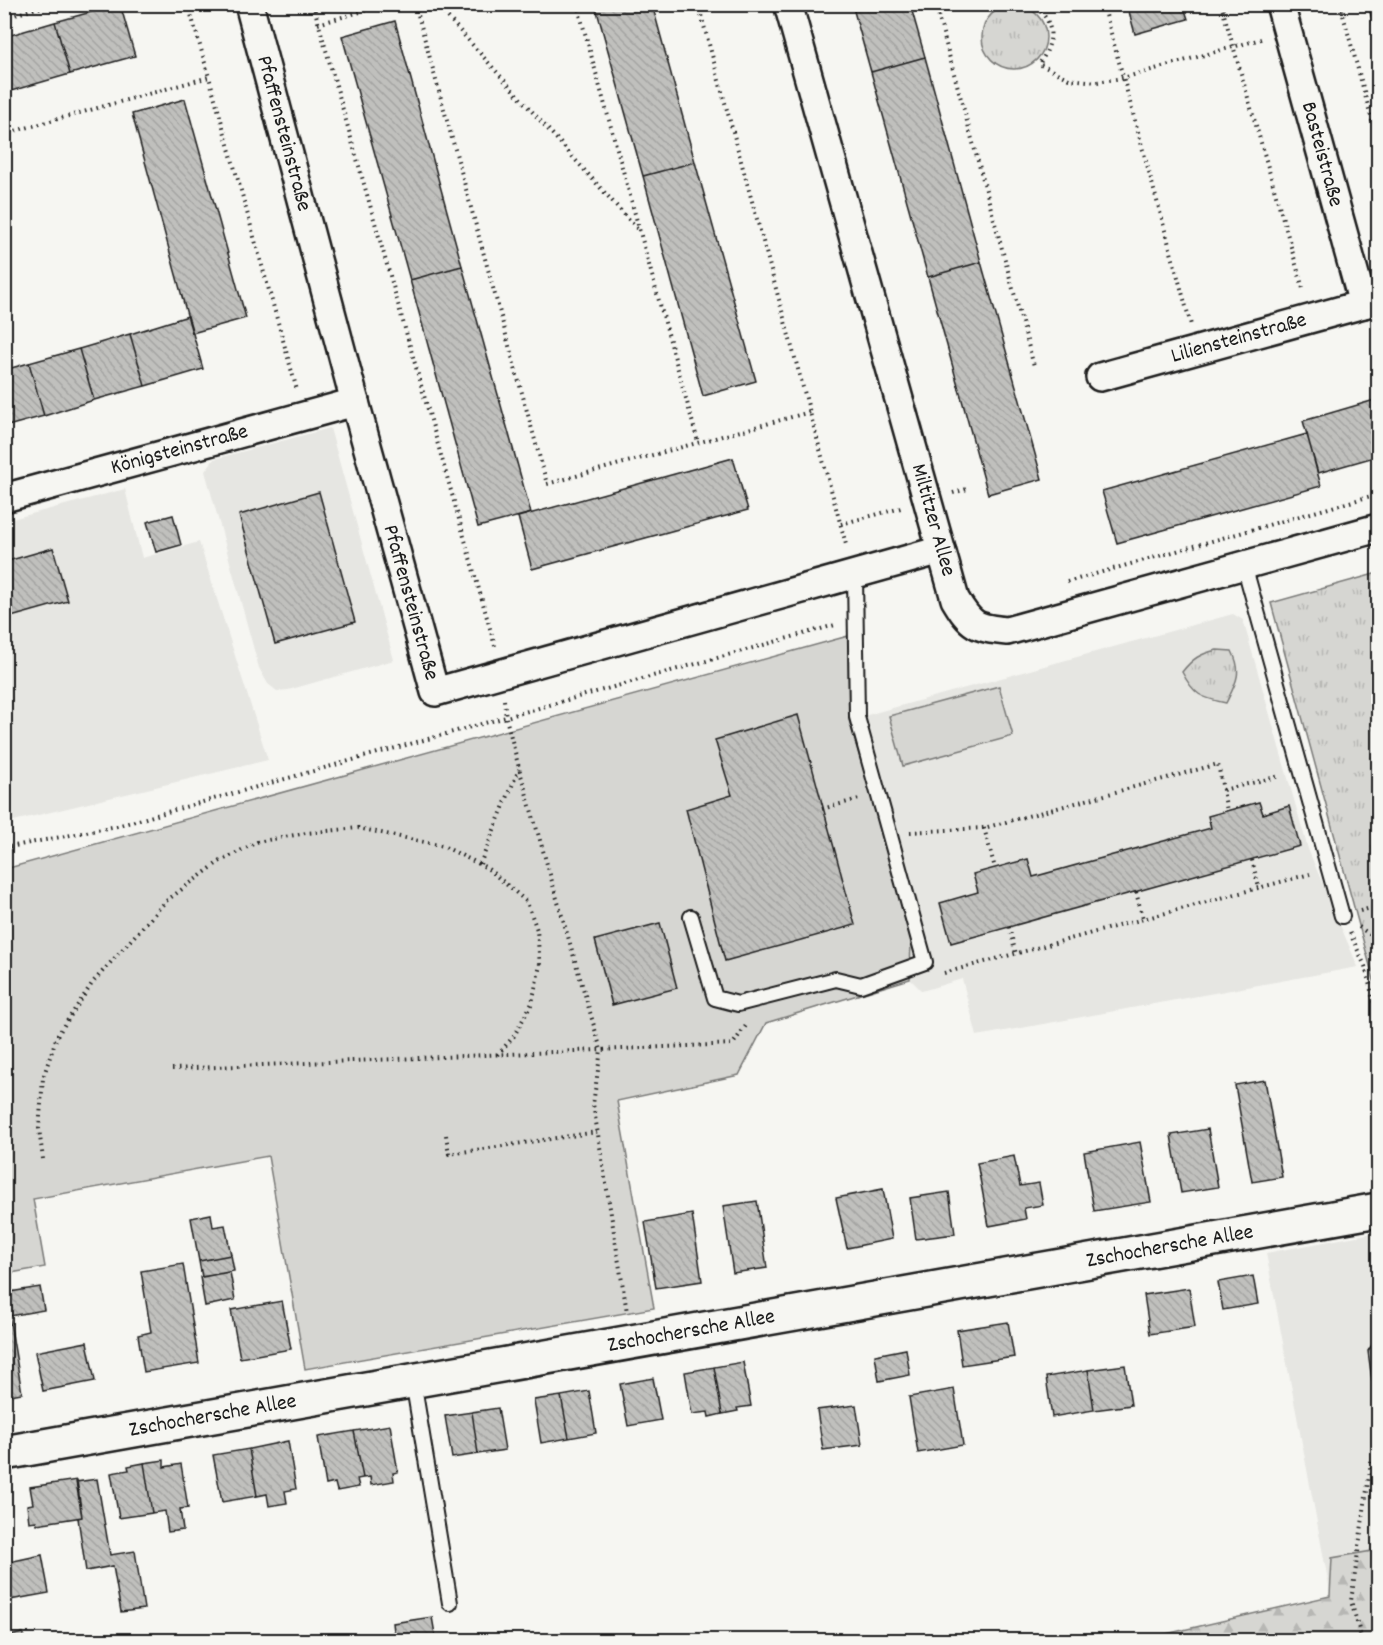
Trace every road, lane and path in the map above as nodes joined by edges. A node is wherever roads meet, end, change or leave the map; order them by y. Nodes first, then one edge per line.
1 (51, 4) edge
2 (188, 4) edge
3 (249, 4) edge
4 (313, 4) edge
5 (388, 4) edge
6 (415, 4) edge
7 (436, 4) edge
8 (577, 4) edge
9 (698, 4) edge
10 (788, 4) edge
11 (935, 4) edge
12 (1031, 4) edge
13 (1103, 4) edge
14 (1221, 4) edge
15 (1280, 4) edge
16 (1340, 4) edge
17 (4, 18) edge
18 (318, 24) junction
19 (1288, 32) junction
20 (1234, 47) junction
21 (208, 77) junction
22 (1123, 78) junction
23 (4, 134) edge
24 (1378, 142) edge
25 (639, 231) junction
26 (1371, 302) edge
27 (1312, 318) junction
28 (1198, 350) junction
29 (1034, 366) dead end
30 (1100, 378) dead end
31 (355, 402) junction
32 (810, 412) junction
33 (304, 416) junction
34 (698, 442) junction
35 (1378, 494) edge
36 (4, 498) edge
37 (907, 506) dead end
38 (841, 524) junction
39 (1378, 528) edge
40 (941, 550) junction
41 (1244, 565) junction
42 (855, 575) junction
43 (1092, 575) dead end
44 (855, 619) junction
45 (502, 673) junction
46 (506, 718) junction
47 (519, 768) junction
48 (1301, 771) junction
49 (1223, 790) junction
50 (878, 794) junction
51 (822, 809) dead end
52 (1227, 811) dead end
53 (984, 828) junction
54 (889, 833) junction
55 (4, 848) edge
56 (1251, 860) dead end
57 (480, 864) junction
58 (995, 868) dead end
59 (1328, 869) junction
60 (1259, 888) junction
61 (1136, 892) dead end
62 (1342, 916) joint
63 (691, 917) dead end
64 (1143, 919) junction
65 (1009, 927) dead end
66 (1016, 954) junction
67 (925, 962) junction
68 (765, 999) junction
69 (1378, 1019) edge
70 (601, 1050) junction
71 (497, 1055) junction
72 (171, 1069) dead end
73 (598, 1132) junction
74 (446, 1135) dead end
75 (43, 1159) dead end
76 (1378, 1210) edge
77 (632, 1342) junction
78 (413, 1381) junction
79 (4, 1453) edge
80 (1371, 1462) dead end
81 (450, 1603) dead end
82 (1362, 1641) edge

1 - 17 path
2 - 21 path
3 - 31 street, Pfaffensteinstraße
4 - 18 path
5 - 18 path
6 - 34 path
7 - 25 path
8 - 25 path
9 - 32 path
10 - 40 street, Miltitzer Allee
11 - 29 path
12 - 22 path
13 - 22 path
14 - 20 path
15 - 19 street, Basteistraße
16 - 24 path
18 - 45 path
19 - 20 path
19 - 26 street, Basteistraße
20 - 22 path
20 - 27 path
21 - 23 path
21 - 33 path
22 - 28 path
25 - 34 path
26 - 27 street, Liliensteinstraße
27 - 28 street, Liliensteinstraße
28 - 30 street, Liliensteinstraße
31 - 33 street, Königsteinstraße
31 - 45 street, Pfaffensteinstraße
32 - 34 path
32 - 38 path
33 - 36 street, Königsteinstraße
35 - 43 path
37 - 38 path
38 - 42 path
39 - 41 street, Miltitzer Allee
40 - 41 street, Miltitzer Allee
40 - 42 street, Pfaffensteinstraße
41 - 48 lane
42 - 44 lane
42 - 45 street, Pfaffensteinstraße
44 - 46 path
44 - 50 lane
45 - 46 path
46 - 47 path
46 - 55 path
47 - 57 path
47 - 70 path
48 - 49 path
48 - 59 lane
49 - 52 path
49 - 53 path
50 - 51 path
50 - 54 lane
53 - 54 path
53 - 58 path
54 - 67 lane
56 - 60 path
57 - 71 path
57 - 75 path
59 - 60 path
59 - 62 lane
60 - 64 path
61 - 64 path
62 - 69 path
63 - 68 lane
64 - 66 path
65 - 66 path
66 - 67 path
67 - 68 lane
68 - 70 path
70 - 71 path
70 - 73 path
71 - 72 path
73 - 74 path
73 - 77 path
76 - 77 street, Zschochersche Allee
77 - 78 street, Zschochersche Allee
78 - 79 street, Zschochersche Allee
78 - 81 lane
80 - 82 path

